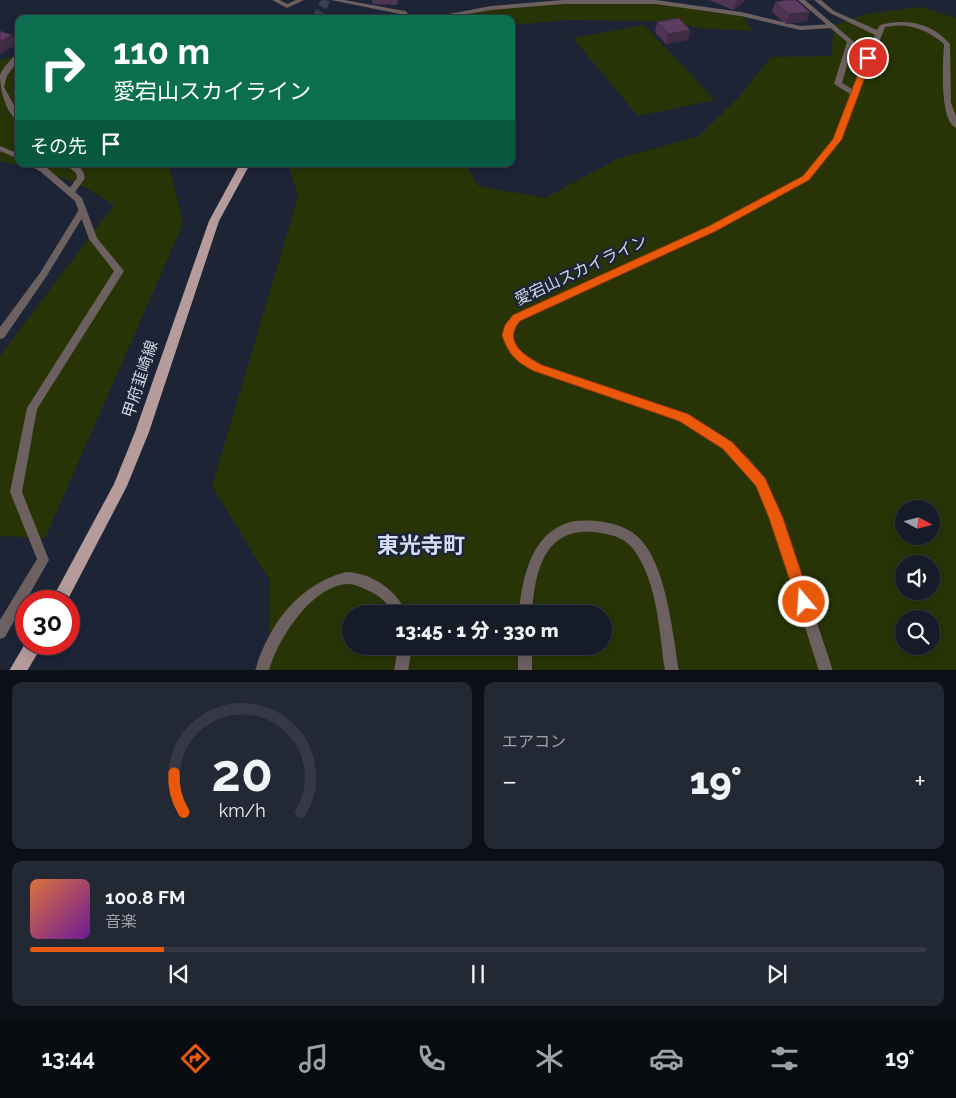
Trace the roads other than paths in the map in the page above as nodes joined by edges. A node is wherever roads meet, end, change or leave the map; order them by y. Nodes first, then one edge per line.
1 (275, 0) edge
2 (301, 0) edge
3 (334, 0) edge
4 (801, 0) edge
5 (817, 0) edge
6 (405, 13) dead end
7 (450, 15) edge
8 (833, 26) junction
9 (879, 34) junction
10 (15, 60) edge
11 (854, 94) junction
12 (15, 112) edge
13 (956, 126) edge
14 (0, 148) edge
15 (15, 155) edge
16 (38, 167) edge
17 (73, 167) edge
18 (243, 167) edge
19 (70, 193) junction
20 (82, 210) junction
21 (0, 335) edge
22 (65, 590) edge
23 (398, 605) edge
24 (526, 605) edge
25 (0, 632) edge
26 (27, 655) edge
27 (404, 655) edge
28 (525, 655) edge
29 (17, 670) edge
30 (262, 670) edge
31 (401, 670) edge
32 (525, 670) edge
33 (672, 670) edge
34 (826, 670) edge

1 - 2 street
3 - 6 street
4 - 8 street
5 - 9 street
7 - 8 street
8 - 11 street
9 - 11 street, 愛宕山スカイライン
9 - 13 street
10 - 12 street
11 - 34 street, 愛宕山スカイライン
14 - 15 street
16 - 19 street
17 - 19 street
18 - 22 main road, 甲府韮崎線
19 - 20 street
20 - 21 street
20 - 25 street
23 - 30 street
24 - 33 street
26 - 29 main road
27 - 31 street
28 - 32 street

